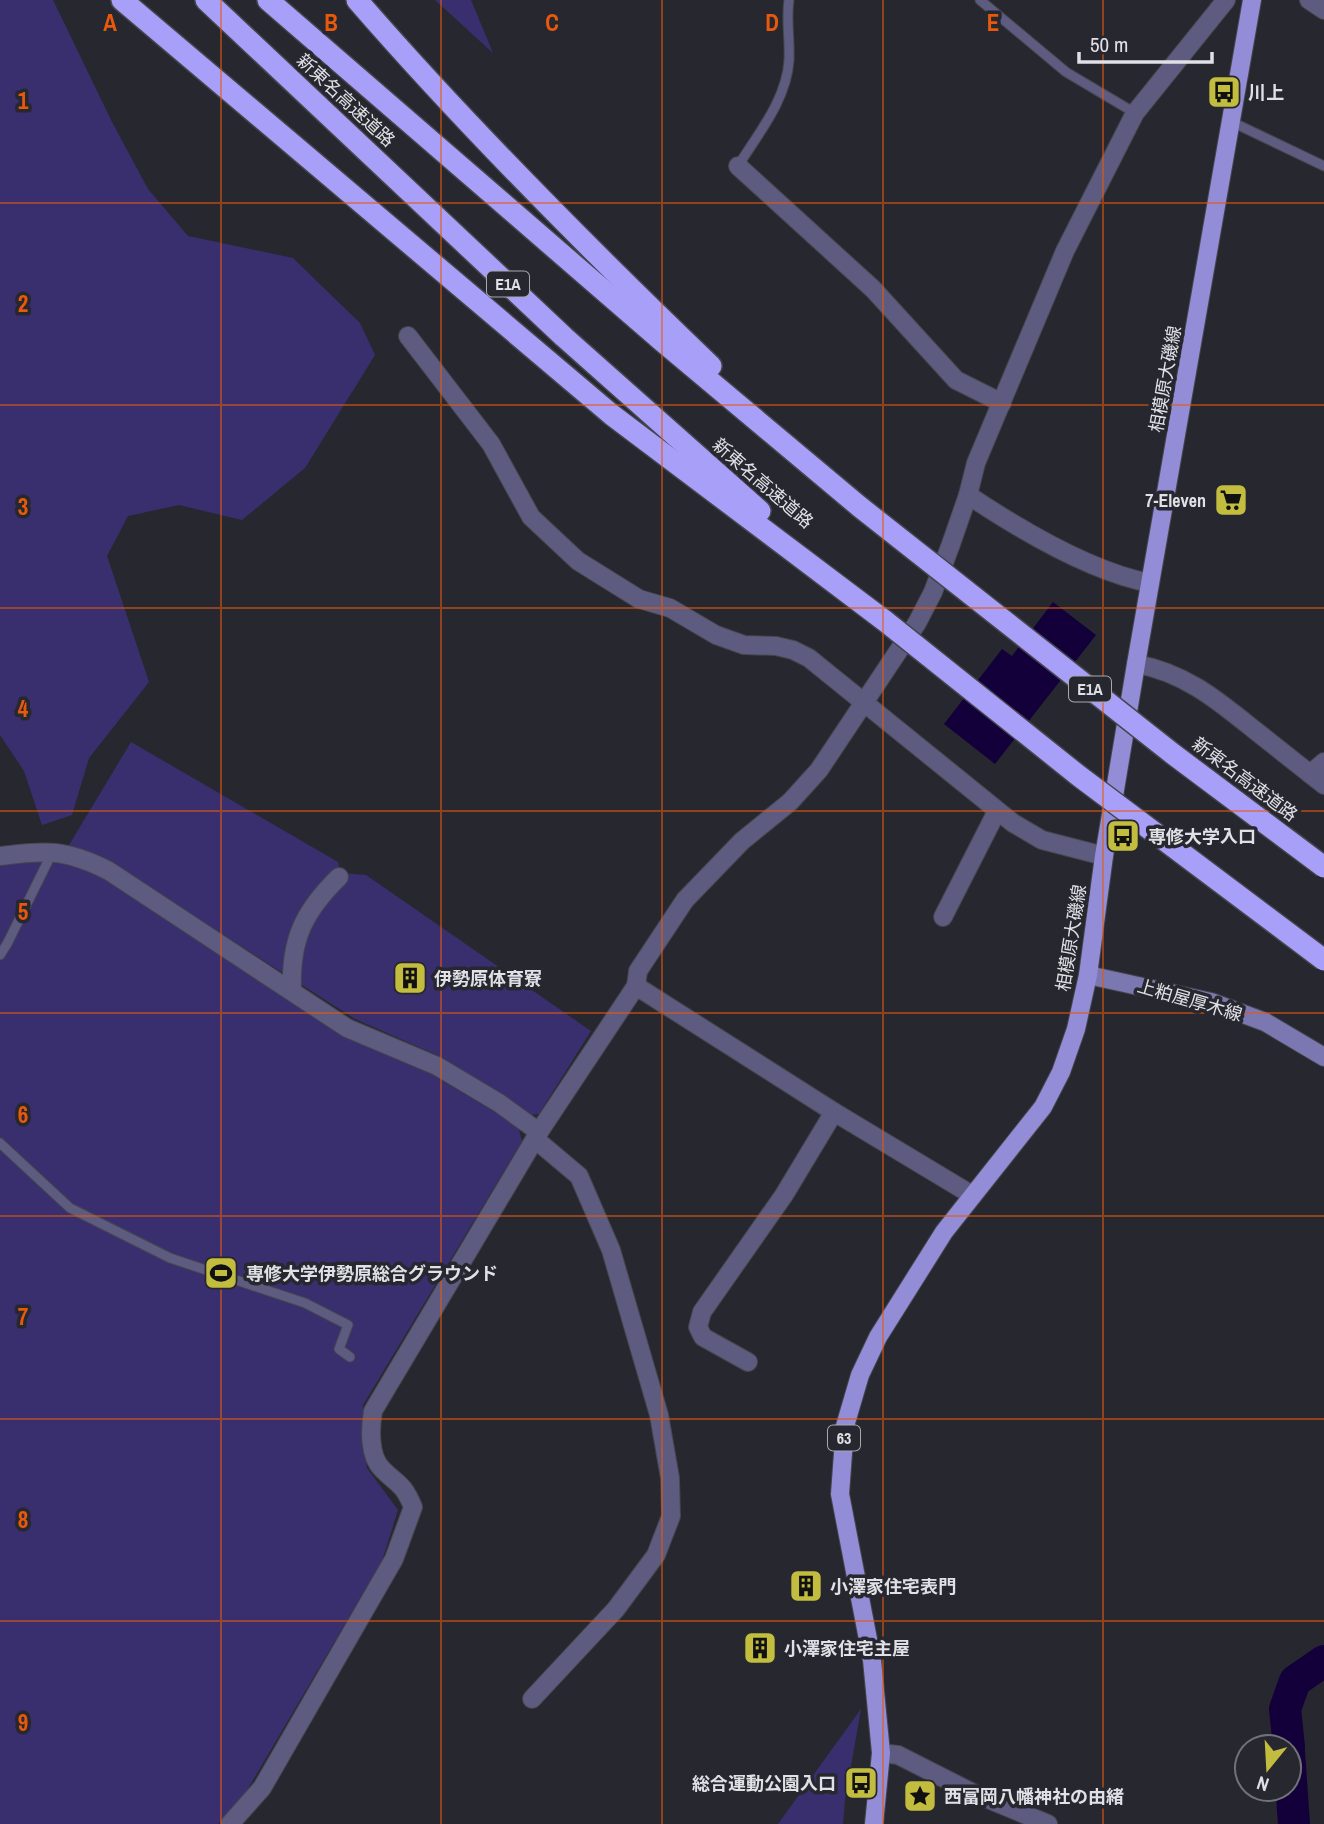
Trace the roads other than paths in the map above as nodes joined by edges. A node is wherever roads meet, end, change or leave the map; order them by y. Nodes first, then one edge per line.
1 (122, 0) edge
2 (206, 0) edge
3 (268, 0) edge
4 (358, 0) edge
5 (789, 0) edge
6 (980, 0) edge
7 (1226, 0) edge
8 (1252, 0) edge
9 (1309, 0) edge
10 (1324, 10) edge
11 (1135, 113) junction
12 (1231, 122) junction
13 (737, 166) joint
14 (1324, 166) edge
15 (408, 336) dead end
16 (1002, 403) junction
17 (968, 495) junction
18 (863, 504) junction
19 (814, 563) junction
20 (1150, 583) junction
21 (1136, 664) junction
22 (864, 702) junction
23 (1319, 774) edge
24 (997, 811) junction
25 (53, 851) junction
26 (0, 856) edge
27 (1104, 856) junction
28 (1324, 867) edge
29 (339, 877) dead end
30 (943, 906) dead end
31 (0, 955) edge
32 (1324, 960) edge
33 (1088, 975) junction
34 (636, 986) junction
35 (292, 992) junction
36 (1324, 1058) edge
37 (834, 1112) junction
38 (537, 1135) junction
39 (0, 1143) edge
40 (972, 1195) junction
41 (351, 1357) dead end
42 (748, 1363) dead end
43 (533, 1699) dead end
44 (881, 1753) junction
45 (230, 1824) edge
46 (874, 1824) edge
47 (1048, 1824) edge

1 - 19 highway
2 - 19 highway, 新東名高速道路 / E1A
3 - 18 highway, 新東名高速道路
4 - 18 highway
5 - 13 lane
6 - 11 lane
7 - 11 street
8 - 12 main road, 相模原大磯線 / 63
9 - 10 street
11 - 16 street
12 - 14 lane
12 - 20 main road, 相模原大磯線 / 63
13 - 16 street
15 - 22 street
16 - 17 street
17 - 20 street
17 - 22 street
18 - 28 highway, 新東名高速道路 / E1A, bridge
19 - 32 highway, bridge
20 - 21 main road, 相模原大磯線 / 63
21 - 23 street
21 - 27 main road, 相模原大磯線 / 63
22 - 24 street
22 - 34 street
24 - 27 street
24 - 30 street
25 - 26 street
25 - 31 lane
25 - 35 street
27 - 33 main road, 相模原大磯線 / 63
29 - 35 street
33 - 36 main road, 上粕屋厚木線
33 - 40 main road, 相模原大磯線 / 63
34 - 37 street
34 - 38 street
35 - 38 street
37 - 40 street
37 - 42 street
38 - 43 street
38 - 45 street
39 - 41 lane
40 - 44 main road, 相模原大磯線 / 63
44 - 46 main road, 相模原大磯線 / 63
44 - 47 street

